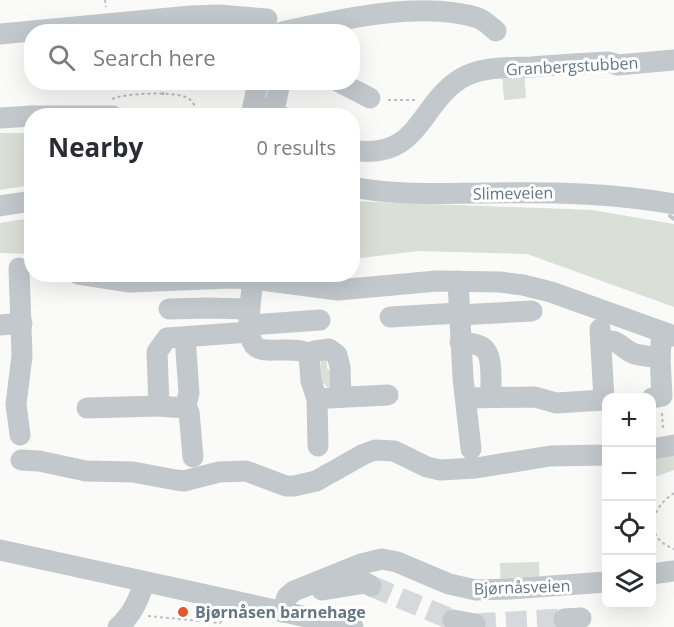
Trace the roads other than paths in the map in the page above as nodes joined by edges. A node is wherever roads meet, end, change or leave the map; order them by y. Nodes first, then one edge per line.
1 (363, 7) edge
2 (271, 20) edge
3 (106, 24) edge
4 (496, 31) dead end
5 (24, 32) edge
6 (0, 34) edge
7 (674, 60) edge
8 (256, 90) edge
9 (354, 90) edge
10 (370, 98) dead end
11 (253, 108) edge
12 (24, 116) edge
13 (0, 118) edge
14 (360, 150) edge
15 (360, 188) edge
16 (24, 202) edge
17 (674, 204) edge
18 (0, 206) edge
19 (17, 269) edge
20 (458, 280) junction
21 (253, 282) edge
22 (276, 282) edge
23 (532, 311) dead end
24 (459, 314) junction
25 (390, 317) dead end
26 (250, 322) junction
27 (22, 323) junction
28 (0, 325) edge
29 (668, 334) edge
30 (174, 338) junction
31 (460, 342) junction
32 (319, 352) junction
33 (660, 357) junction
34 (388, 395) dead end
35 (342, 397) junction
36 (490, 397) junction
37 (466, 398) junction
38 (317, 399) junction
39 (601, 401) edge
40 (658, 402) edge
41 (8, 404) edge
42 (159, 406) junction
43 (87, 408) dead end
44 (185, 408) junction
45 (20, 435) dead end
46 (674, 445) edge
47 (318, 446) dead end
48 (471, 448) dead end
49 (656, 448) edge
50 (602, 454) edge
51 (193, 456) dead end
52 (21, 460) dead end
53 (0, 550) edge
54 (674, 571) edge
55 (656, 573) edge
56 (602, 582) edge
57 (144, 583) junction
58 (371, 586) tunnel mouth
59 (304, 588) junction
60 (282, 617) edge
61 (453, 620) tunnel mouth
62 (124, 622) edge
63 (475, 624) dead end
64 (353, 627) edge

1 - 2 street
1 - 4 street
2 - 3 street
5 - 6 street
7 - 14 street, Granbergstubben
8 - 11 street
9 - 10 street
12 - 13 street
15 - 17 street, Slimeveien
16 - 18 street
19 - 27 street
20 - 22 street
20 - 24 street
20 - 29 street
21 - 26 street
23 - 24 street
24 - 25 street
24 - 31 street
26 - 30 street
26 - 30 street
26 - 32 street
26 - 32 street
27 - 28 street
27 - 41 street
29 - 33 street
30 - 42 street
30 - 44 street
31 - 36 street
31 - 37 street
32 - 35 street
32 - 38 street
33 - 39 street
33 - 40 street
34 - 35 street
35 - 38 street
36 - 37 street
36 - 39 street
37 - 48 street
38 - 47 street
41 - 45 street
42 - 43 street
42 - 44 street
44 - 51 street
46 - 49 street
50 - 52 street
53 - 57 street
54 - 55 street
56 - 59 street, Bjørnåsveien
57 - 60 street
57 - 62 street
58 - 59 street
59 - 60 street, Bjørnåsveien
60 - 64 street
61 - 63 street

